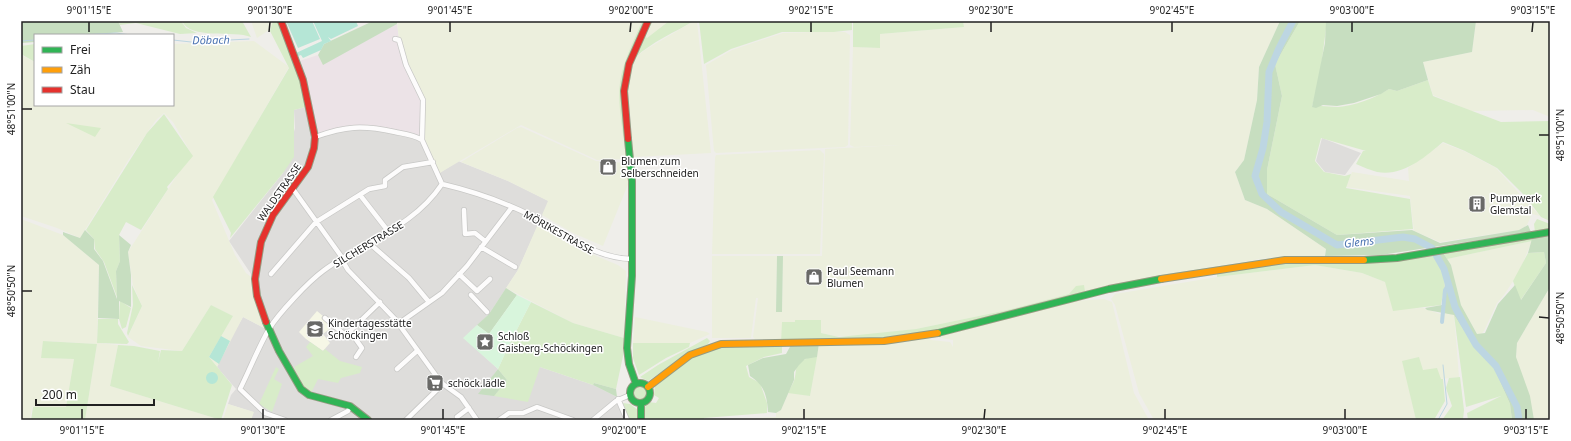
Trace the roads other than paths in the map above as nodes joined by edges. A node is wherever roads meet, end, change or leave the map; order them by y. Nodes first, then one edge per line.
1 (281, 21) edge
2 (648, 21) edge
3 (395, 39) dead end
4 (314, 137) junction
5 (422, 140) junction
6 (433, 162) junction
7 (442, 184) junction
8 (294, 189) junction
9 (360, 195) junction
10 (512, 207) junction
11 (464, 210) dead end
12 (316, 222) junction
13 (388, 231) junction
14 (1550, 232) edge
15 (485, 241) junction
16 (369, 243) junction
17 (481, 247) junction
18 (341, 258) junction
19 (632, 259) junction
20 (515, 267) dead end
21 (271, 274) dead end
22 (460, 274) junction
23 (490, 279) dead end
24 (477, 291) junction
25 (380, 302) junction
26 (429, 302) junction
27 (487, 312) dead end
28 (325, 318) dead end
29 (398, 324) junction
30 (268, 330) junction
31 (350, 331) junction
32 (417, 351) junction
33 (356, 357) dead end
34 (397, 369) dead end
35 (443, 384) junction
36 (636, 384) junction
37 (648, 387) junction
38 (630, 395) junction
39 (618, 399) junction
40 (640, 403) junction
41 (350, 406) junction
42 (469, 408) junction
43 (457, 417) dead end
44 (285, 420) edge
45 (331, 420) edge
46 (368, 420) edge
47 (406, 420) edge
48 (477, 420) edge
49 (499, 420) edge
50 (573, 420) edge
51 (593, 420) edge
52 (627, 420) edge
53 (641, 420) edge

1 - 4 street, WALDSTRASSE
2 - 19 street
3 - 5 street
4 - 5 street
4 - 8 street, WALDSTRASSE
5 - 6 street
6 - 7 street
6 - 9 street
7 - 10 street, MÖRIKESTRASSE
7 - 13 street, SILCHERSTRASSE
8 - 12 street
8 - 30 street, WALDSTRASSE
9 - 12 street
9 - 13 street
10 - 15 street
10 - 19 street, MÖRIKESTRASSE
11 - 15 street
12 - 18 street
12 - 21 street
13 - 16 street, SILCHERSTRASSE
14 - 37 street
15 - 17 street
16 - 18 street, SILCHERSTRASSE
16 - 26 street
17 - 20 street
17 - 22 street
18 - 25 street
18 - 30 street, SILCHERSTRASSE
19 - 36 street
22 - 24 street
22 - 26 street
23 - 24 street
24 - 27 street
25 - 29 street
25 - 31 street
26 - 29 street
28 - 31 street
29 - 32 street
30 - 41 street, WALDSTRASSE
30 - 44 street, SILCHERSTRASSE
31 - 33 street
32 - 34 street
32 - 35 street
35 - 42 street
35 - 47 street
36 - 37 street
36 - 38 street
37 - 40 street
38 - 39 street
38 - 40 street
39 - 51 street
39 - 52 street
40 - 53 street
41 - 45 street
41 - 46 street, WALDSTRASSE
42 - 43 street
42 - 48 street
49 - 50 street

